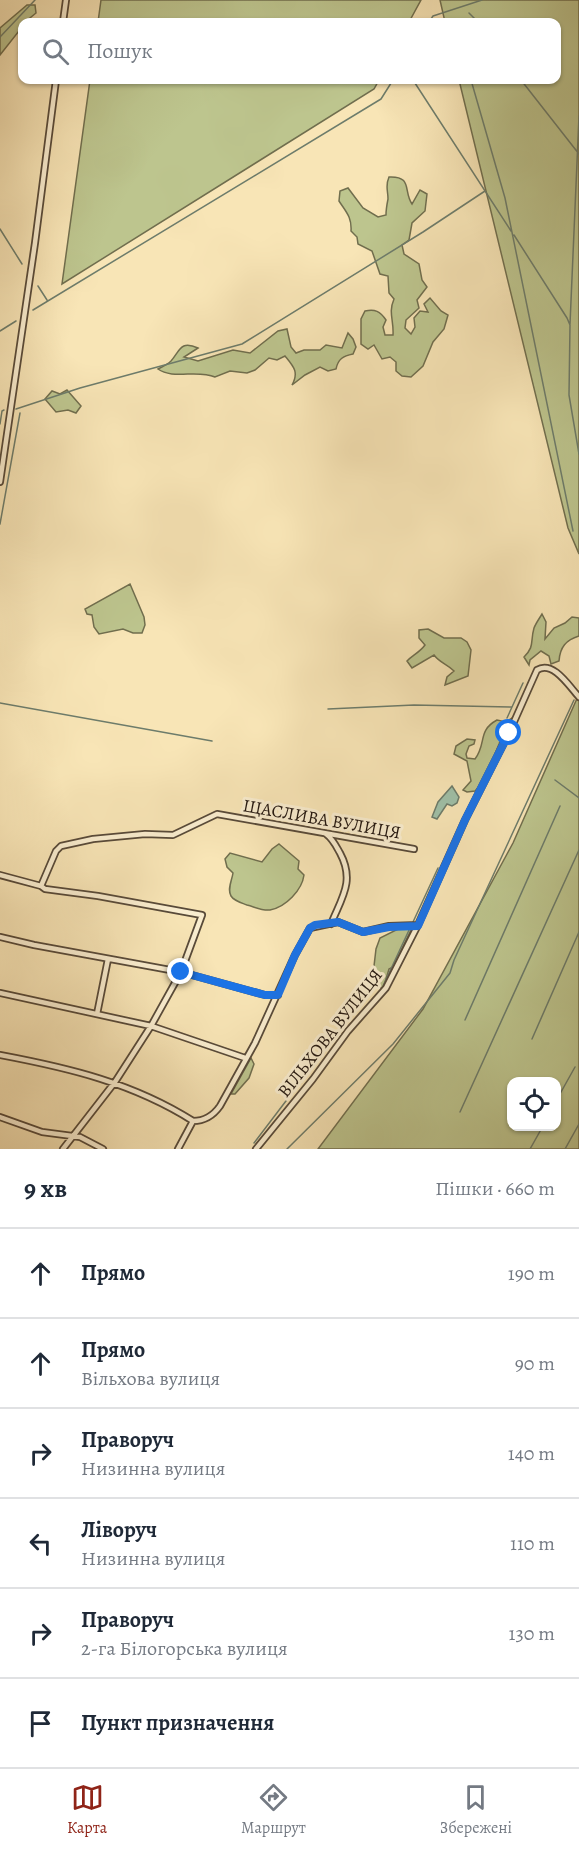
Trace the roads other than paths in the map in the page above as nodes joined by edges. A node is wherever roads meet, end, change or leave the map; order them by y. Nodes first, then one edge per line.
1 (66, 0) edge
2 (64, 18) edge
3 (55, 84) edge
4 (0, 482) edge
5 (579, 697) edge
6 (326, 833) junction
7 (414, 849) dead end
8 (0, 875) edge
9 (40, 886) junction
10 (331, 924) junction
11 (418, 926) junction
12 (0, 937) edge
13 (108, 960) junction
14 (181, 972) junction
15 (0, 993) edge
16 (278, 995) junction
17 (97, 1014) junction
18 (151, 1026) junction
19 (0, 1055) edge
20 (245, 1058) junction
21 (115, 1082) junction
22 (0, 1117) edge
23 (193, 1121) junction
24 (75, 1136) junction
25 (63, 1149) edge
26 (103, 1149) edge
27 (178, 1149) edge
28 (256, 1149) edge

1 - 2 street
3 - 4 street
5 - 11 street, ВІЛЬХОВА ВУЛИЦЯ
6 - 7 street, ЩАСЛИВА ВУЛИЦЯ
6 - 9 street, ЩАСЛИВА ВУЛИЦЯ
6 - 10 street
8 - 9 street
9 - 14 street
10 - 11 street
10 - 16 street
11 - 28 street, ВІЛЬХОВА ВУЛИЦЯ
12 - 13 street
13 - 14 street
13 - 17 street
14 - 16 street
14 - 18 street
15 - 17 street
16 - 20 street
17 - 18 street
18 - 20 street
18 - 21 street
19 - 21 street
20 - 23 street
21 - 23 street
21 - 24 street
22 - 24 street
23 - 27 street
24 - 25 street
24 - 26 street

